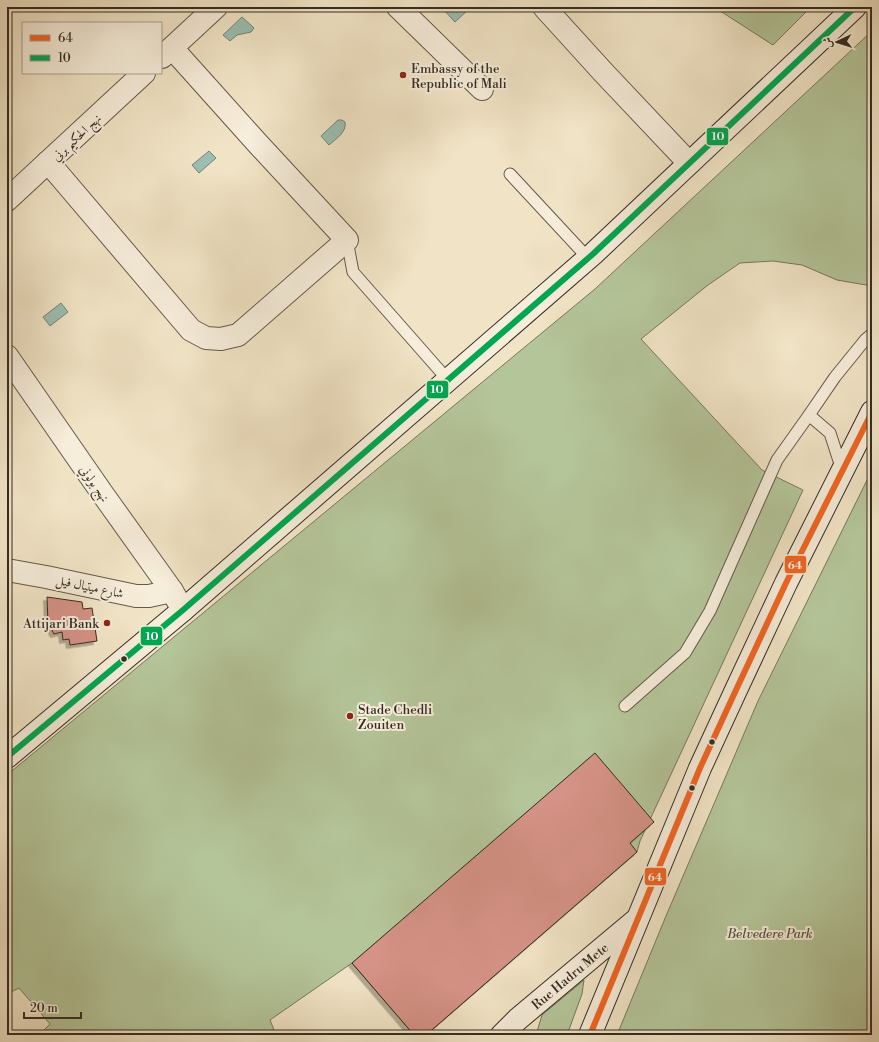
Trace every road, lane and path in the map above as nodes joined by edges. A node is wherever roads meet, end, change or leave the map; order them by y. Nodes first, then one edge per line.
1 (216, 7) edge
2 (398, 7) edge
3 (544, 7) edge
4 (855, 7) edge
5 (166, 53) edge
6 (143, 74) edge
7 (482, 89) dead end
8 (48, 162) junction
9 (689, 163) junction
10 (510, 174) dead end
11 (7, 200) edge
12 (347, 240) junction
13 (588, 258) junction
14 (872, 334) edge
15 (7, 356) edge
16 (448, 380) junction
17 (872, 412) edge
18 (809, 415) junction
19 (842, 470) junction
20 (7, 570) edge
21 (172, 591) junction
22 (183, 610) junction
23 (625, 706) dead end
24 (7, 757) edge
25 (638, 918) junction
26 (502, 1035) edge
27 (590, 1035) edge

1 - 5 street
2 - 7 street
3 - 9 street
4 - 9 street
5 - 12 street
6 - 8 street, نهج الحكيم برني
8 - 11 street, نهج الحكيم برني
8 - 12 street
9 - 13 street
10 - 13 lane
12 - 16 lane
13 - 16 street
14 - 18 lane
15 - 21 street, نهج بولوني
16 - 22 street
17 - 19 street
18 - 19 lane
18 - 23 lane
19 - 25 street
20 - 21 street, شارع ميتيال فيل
21 - 22 street, نهج بولوني
22 - 24 street
25 - 26 street, Rue Hadru Mete
25 - 27 street

